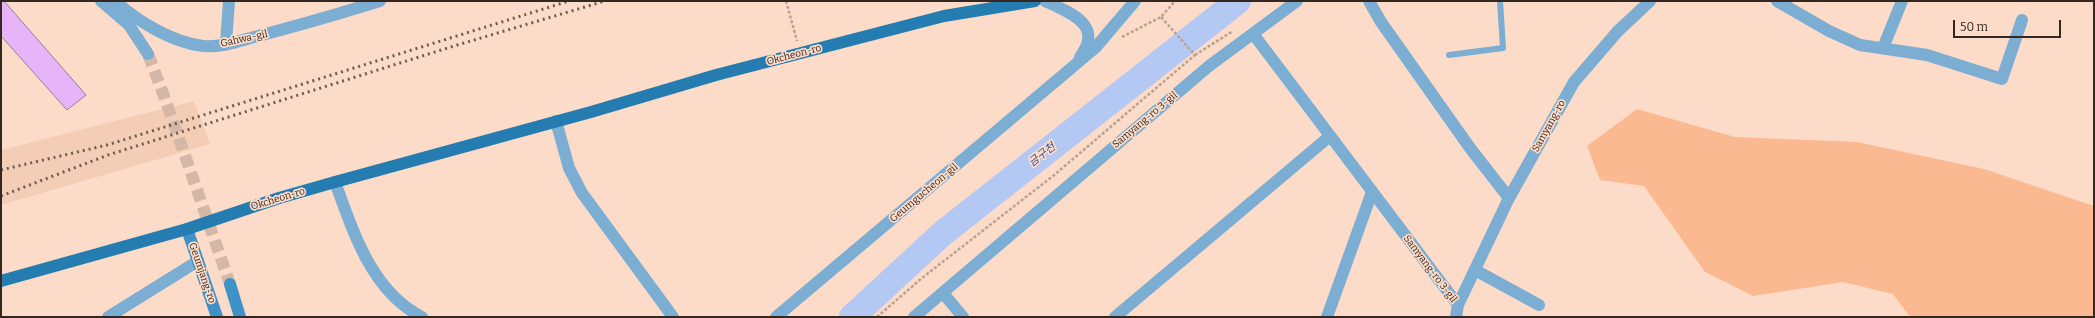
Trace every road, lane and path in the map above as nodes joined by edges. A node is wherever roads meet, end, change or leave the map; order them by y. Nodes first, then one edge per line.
1 (101, 1) edge
2 (115, 1) edge
3 (229, 1) edge
4 (380, 1) edge
5 (786, 1) edge
6 (1035, 1) edge
7 (1045, 1) edge
8 (1135, 1) edge
9 (1175, 1) edge
10 (1297, 1) edge
11 (1369, 1) edge
12 (1500, 1) edge
13 (1650, 1) edge
14 (1776, 1) edge
15 (1902, 1) edge
16 (1161, 17) junction
17 (2022, 20) dead end
18 (1254, 34) junction
19 (1120, 38) dead end
20 (226, 44) junction
21 (1883, 48) junction
22 (801, 53) junction
23 (148, 54) tunnel mouth
24 (1449, 55) dead end
25 (1072, 68) junction
26 (556, 121) junction
27 (1330, 136) junction
28 (335, 182) junction
29 (1372, 192) junction
30 (1509, 198) junction
31 (187, 229) junction
32 (198, 261) junction
33 (1475, 270) junction
34 (1, 281) edge
35 (230, 284) tunnel mouth
36 (944, 292) junction
37 (1539, 305) dead end
38 (1457, 311) edge
39 (108, 317) edge
40 (217, 317) edge
41 (240, 317) edge
42 (422, 317) edge
43 (673, 317) edge
44 (776, 317) edge
45 (877, 317) edge
46 (914, 317) edge
47 (963, 317) edge
48 (1115, 317) edge
49 (1327, 317) edge

1 - 23 street
2 - 20 street, Gahwa-gil
3 - 20 street
4 - 20 street, Gahwa-gil
5 - 22 path
6 - 22 main road, Okcheon-ro
7 - 25 street
8 - 25 street
9 - 16 path
10 - 18 street
11 - 30 street
12 - 24 lane
13 - 30 street, Samyang-ro
14 - 21 street
15 - 21 street
16 - 19 path
16 - 45 path
17 - 21 street
18 - 27 street, Samyang-ro 3-gil
18 - 36 street, Samyang-ro 3-gil
22 - 26 main road, Okcheon-ro
25 - 44 street, Geumgucheon-gil
26 - 28 main road, Okcheon-ro
26 - 43 street
27 - 29 street, Samyang-ro 3-gil
27 - 48 street
28 - 31 main road, Okcheon-ro
28 - 42 street
29 - 38 street, Samyang-ro 3-gil
29 - 49 street
30 - 33 street, Samyang-ro
31 - 32 main road, Geumjang-ro
31 - 34 main road, Okcheon-ro
32 - 39 street
32 - 40 main road, Geumjang-ro
33 - 37 street
33 - 38 street, Samyang-ro
35 - 41 main road
36 - 46 street, Samyang-ro 3-gil
36 - 47 street

